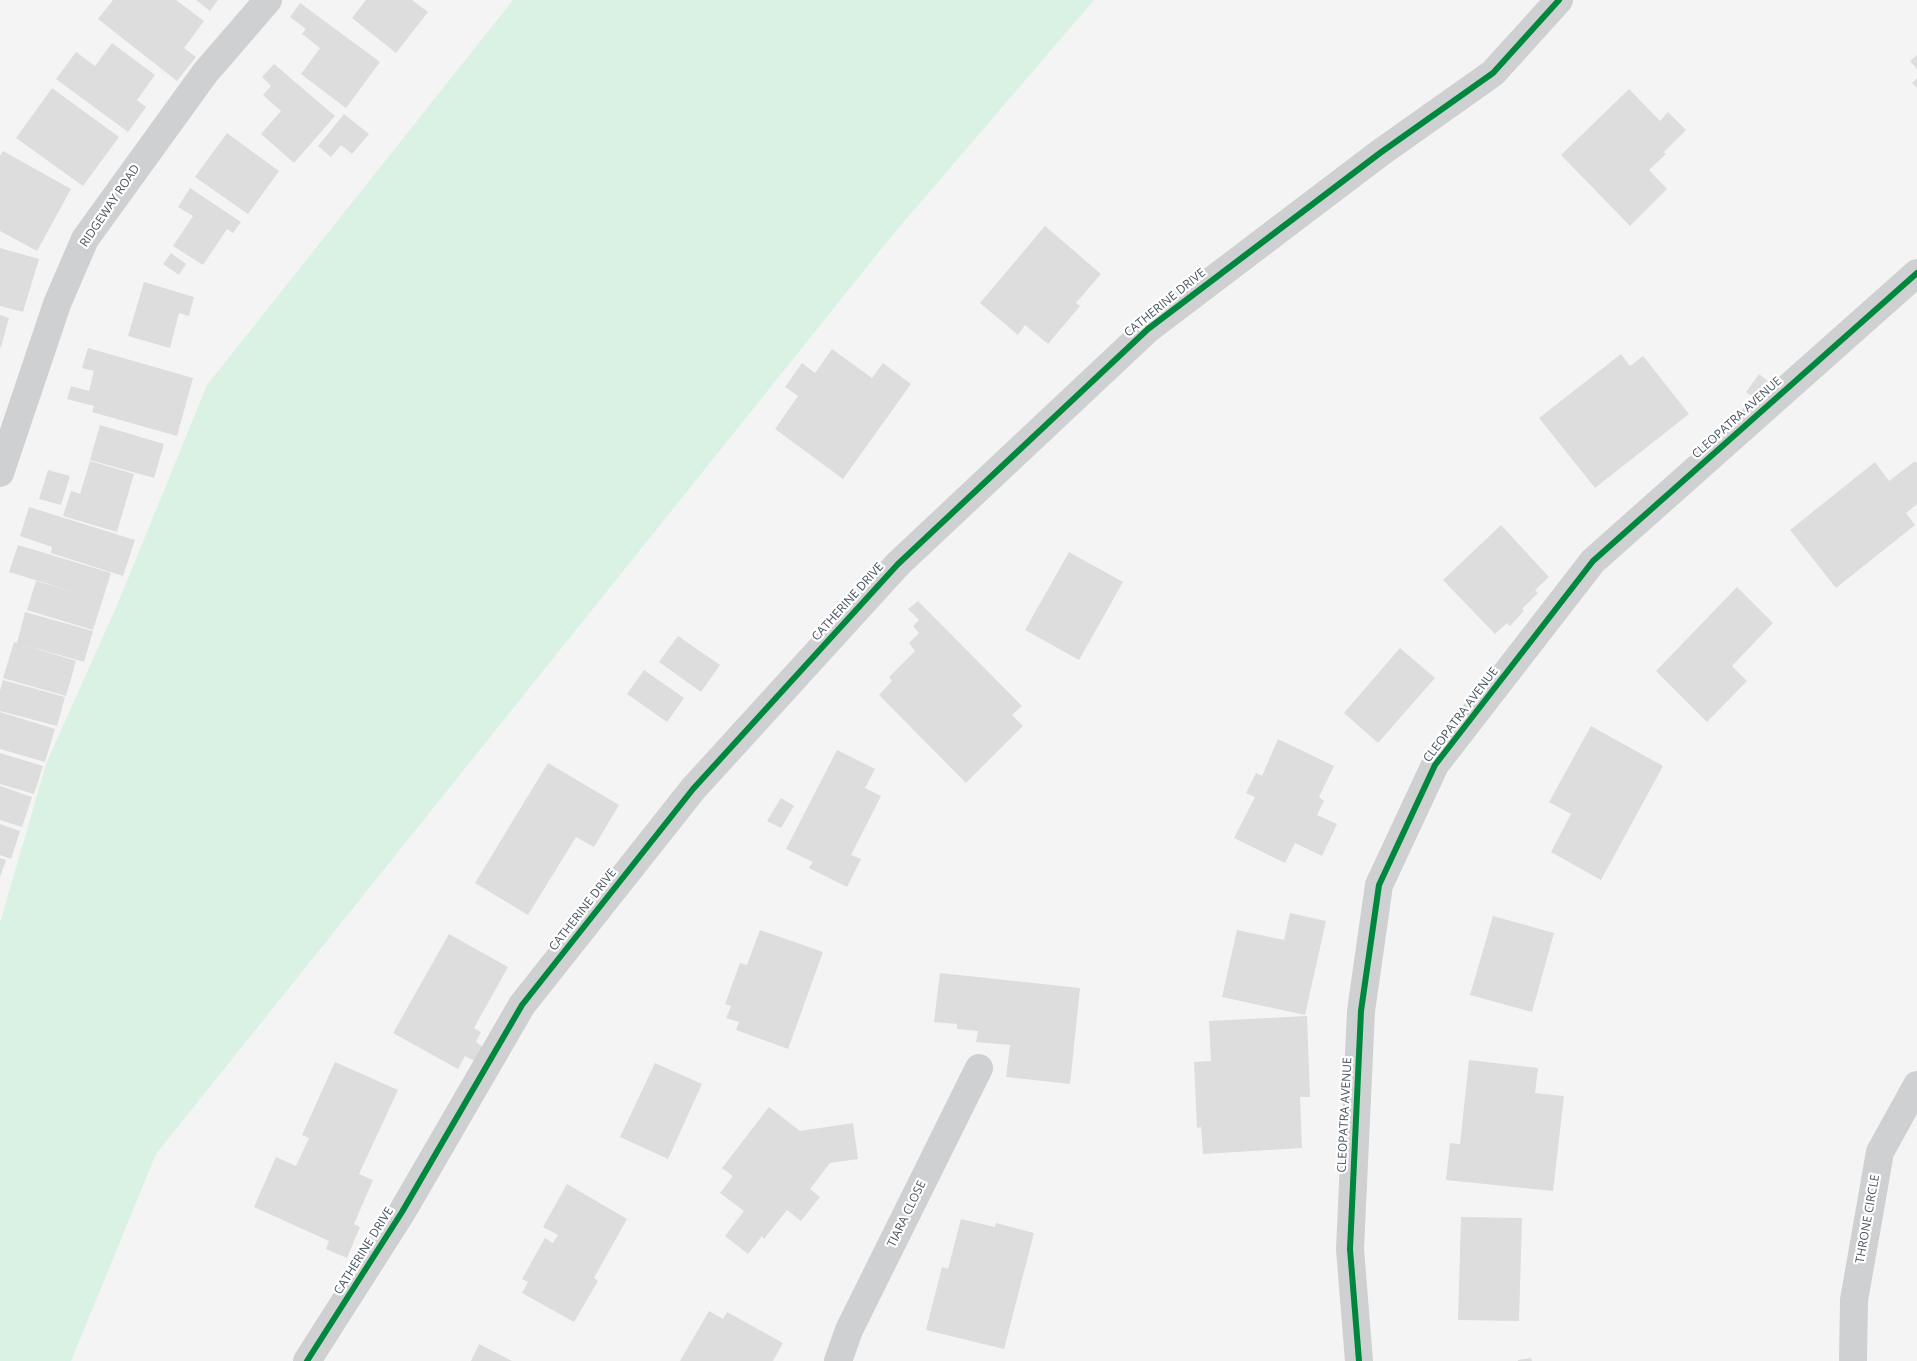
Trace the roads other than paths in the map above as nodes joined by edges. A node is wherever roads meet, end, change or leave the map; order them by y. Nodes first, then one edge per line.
1 (268, 0) edge
2 (1559, 0) edge
3 (1917, 273) edge
4 (0, 473) edge
5 (979, 1068) dead end
6 (1917, 1085) edge
7 (307, 1361) edge
8 (838, 1361) edge
9 (1360, 1361) edge
10 (1853, 1361) edge

1 - 4 street, RIDGEWAY ROAD
2 - 7 street, CATHERINE DRIVE
3 - 9 street, CLEOPATRA AVENUE
5 - 8 street, TIARA CLOSE
6 - 10 street, THRONE CIRCLE

